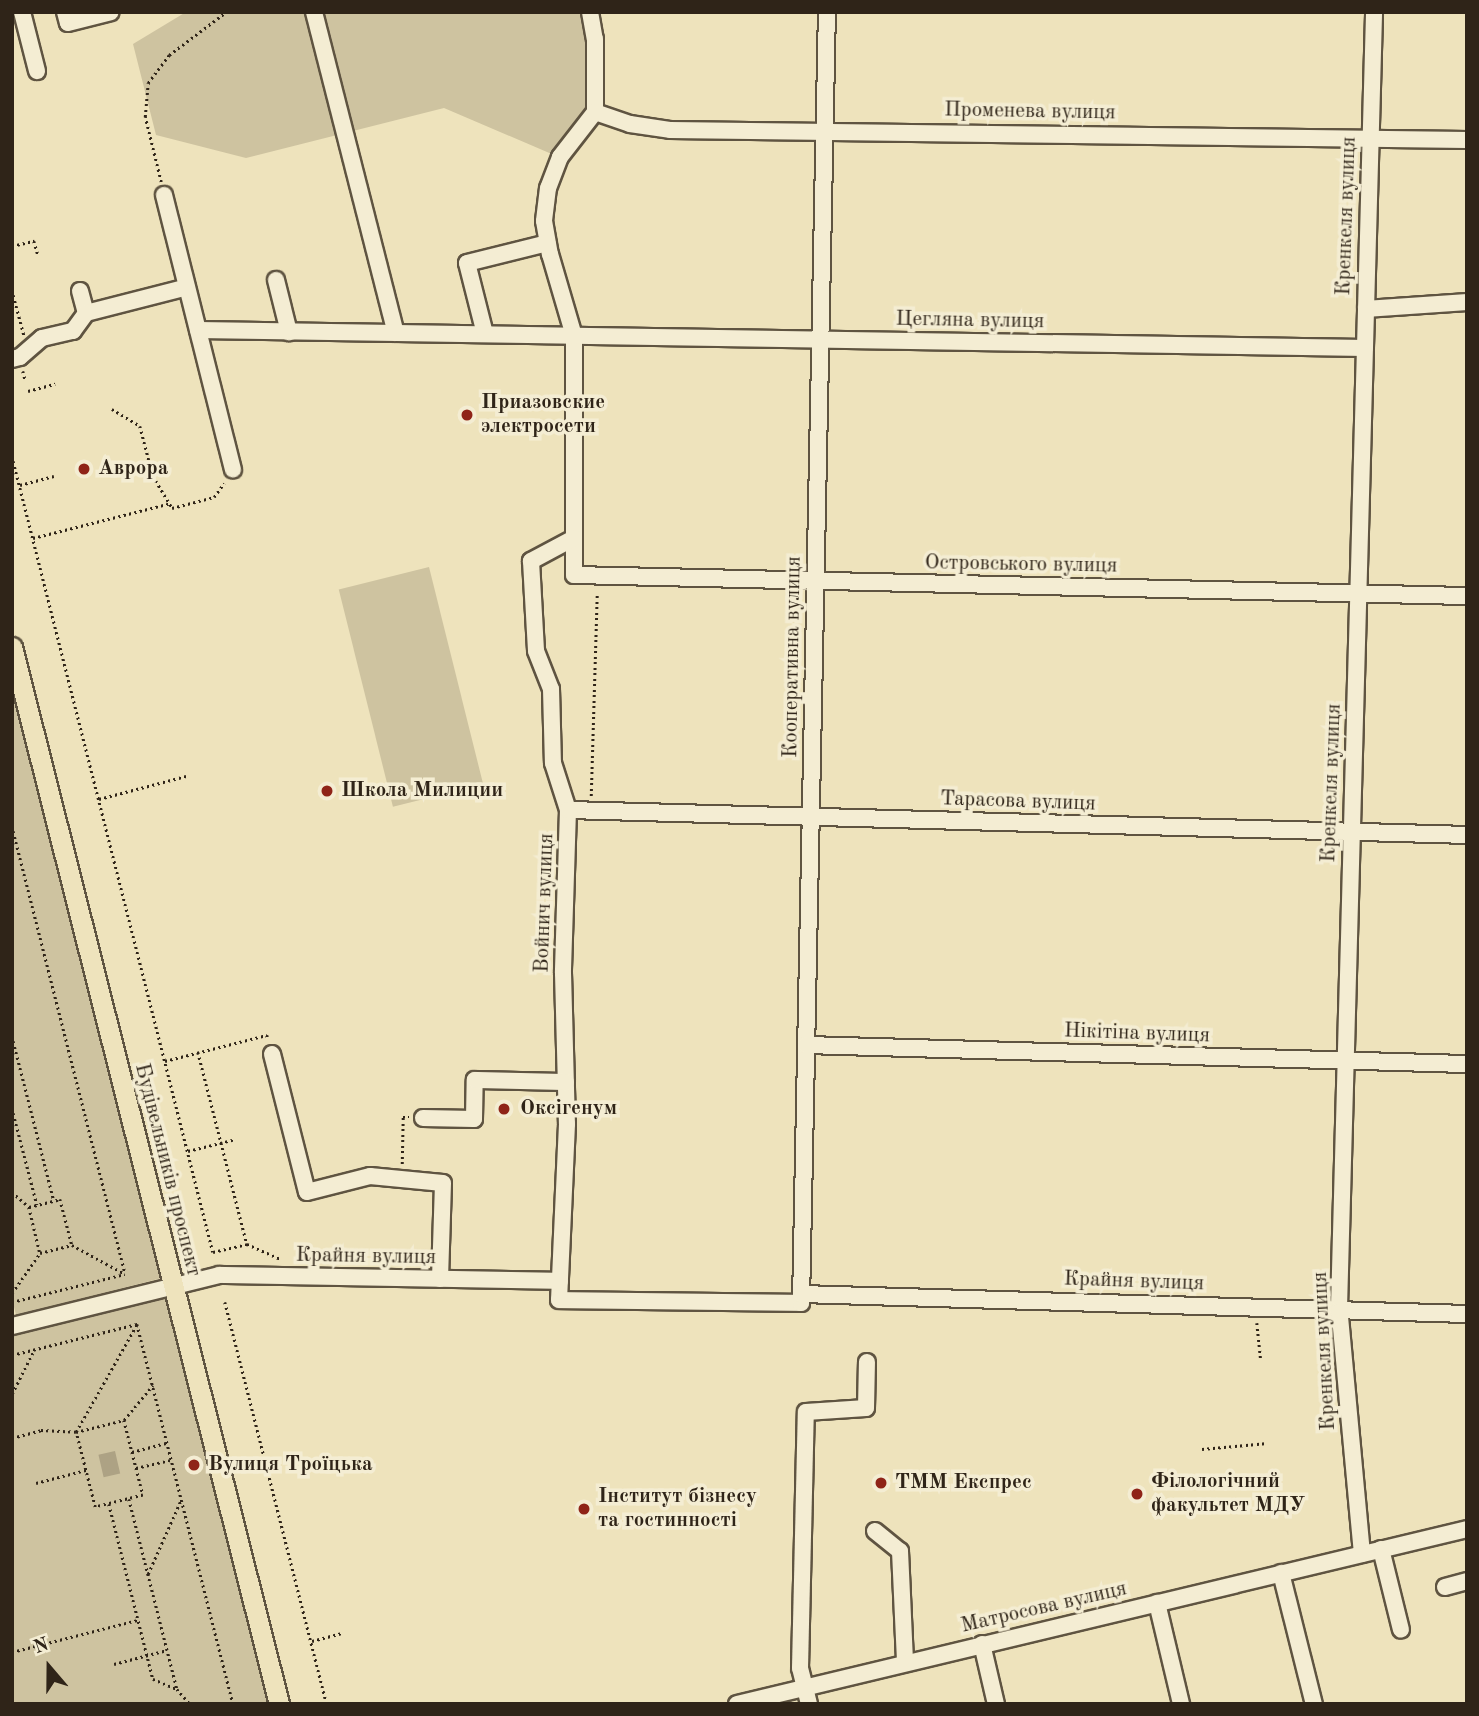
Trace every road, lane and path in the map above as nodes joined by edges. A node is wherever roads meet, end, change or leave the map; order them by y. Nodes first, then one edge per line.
1 (22, 12) edge
2 (65, 12) edge
3 (111, 12) edge
4 (226, 12) edge
5 (314, 12) edge
6 (590, 12) edge
7 (827, 12) edge
8 (1374, 12) edge
9 (37, 71) dead end
10 (595, 112) junction
11 (824, 131) junction
12 (1371, 136) junction
13 (1467, 140) edge
14 (164, 195) joint
15 (548, 243) junction
16 (12, 246) edge
17 (38, 255) dead end
18 (276, 280) dead end
19 (187, 287) junction
20 (12, 290) edge
21 (80, 291) dead end
22 (1467, 302) edge
23 (1366, 309) junction
24 (86, 313) junction
25 (198, 330) junction
26 (289, 332) junction
27 (396, 333) junction
28 (485, 334) junction
29 (574, 336) junction
30 (820, 340) junction
31 (1365, 348) junction
32 (28, 351) junction
33 (12, 359) edge
34 (55, 384) dead end
35 (28, 391) dead end
36 (113, 410) dead end
37 (12, 456) edge
38 (233, 469) dead end
39 (54, 476) dead end
40 (20, 485) junction
41 (214, 497) dead end
42 (171, 503) junction
43 (33, 538) junction
44 (574, 538) junction
45 (597, 575) junction
46 (815, 581) junction
47 (1358, 594) junction
48 (1467, 596) edge
49 (12, 647) edge
50 (186, 776) dead end
51 (99, 799) junction
52 (568, 810) junction
53 (591, 811) junction
54 (810, 817) junction
55 (12, 826) edge
56 (1352, 832) junction
57 (1467, 835) edge
58 (267, 1035) dead end
59 (12, 1036) edge
60 (806, 1045) junction
61 (198, 1052) junction
62 (272, 1054) dead end
63 (165, 1061) junction
64 (1346, 1061) junction
65 (1467, 1064) edge
66 (566, 1082) junction
67 (12, 1108) edge
68 (403, 1117) dead end
69 (423, 1118) dead end
70 (236, 1139) dead end
71 (221, 1143) junction
72 (187, 1151) junction
73 (402, 1179) junction
74 (12, 1192) edge
75 (54, 1201) junction
76 (37, 1205) junction
77 (29, 1207) junction
78 (72, 1245) junction
79 (40, 1252) junction
80 (125, 1274) junction
81 (440, 1279) junction
82 (560, 1281) junction
83 (173, 1286) junction
84 (12, 1293) edge
85 (801, 1299) junction
86 (559, 1300) joint
87 (12, 1302) edge
88 (225, 1302) dead end
89 (1256, 1306) junction
90 (1339, 1308) junction
91 (1467, 1314) edge
92 (137, 1324) junction
93 (12, 1326) edge
94 (35, 1349) junction
95 (12, 1355) edge
96 (1261, 1360) dead end
97 (867, 1362) dead end
98 (153, 1385) junction
99 (12, 1394) edge
100 (124, 1420) junction
101 (76, 1432) junction
102 (12, 1438) edge
103 (167, 1443) junction
104 (1268, 1443) dead end
105 (1202, 1449) dead end
106 (132, 1452) junction
107 (172, 1459) junction
108 (136, 1468) junction
109 (86, 1470) junction
110 (36, 1483) dead end
111 (129, 1499) junction
112 (182, 1499) junction
113 (109, 1504) junction
114 (1467, 1529) edge
115 (874, 1531) dead end
116 (1381, 1549) junction
117 (1362, 1554) junction
118 (1281, 1573) junction
119 (148, 1574) junction
120 (1467, 1581) edge
121 (1445, 1587) dead end
122 (1157, 1603) junction
123 (138, 1620) junction
124 (1401, 1630) dead end
125 (342, 1633) dead end
126 (311, 1641) junction
127 (982, 1644) junction
128 (167, 1650) junction
129 (12, 1652) edge
130 (147, 1656) junction
131 (905, 1662) junction
132 (114, 1664) dead end
133 (805, 1686) junction
134 (177, 1689) junction
135 (190, 1704) edge
136 (233, 1704) edge
137 (279, 1704) edge
138 (327, 1704) edge
139 (737, 1704) edge
140 (809, 1704) edge
141 (996, 1704) edge
142 (1181, 1704) edge
143 (1314, 1704) edge

1 - 9 street
2 - 3 street
4 - 14 path
5 - 27 street
6 - 10 street
7 - 11 street, Кооперативна вулиця
8 - 12 street, Кренкеля вулиця
10 - 11 street, Променева вулиця
10 - 15 street
11 - 12 street, Променева вулиця
11 - 30 street, Кооперативна вулиця
12 - 13 street, Променева вулиця
12 - 23 street, Кренкеля вулиця
14 - 19 street
15 - 28 street
15 - 29 street
16 - 17 path
18 - 26 street
19 - 24 street
19 - 25 street
20 - 32 path
21 - 24 street
22 - 23 street
23 - 31 street, Кренкеля вулиця
24 - 32 street
25 - 26 street, Цегляна вулиця
25 - 38 street
26 - 27 street, Цегляна вулиця
27 - 28 street, Цегляна вулиця
28 - 29 street, Цегляна вулиця
29 - 30 street, Цегляна вулиця
29 - 44 street
30 - 31 street, Цегляна вулиця
30 - 46 street, Кооперативна вулиця
31 - 47 street, Кренкеля вулиця
32 - 33 street
34 - 35 path
36 - 42 path
37 - 40 path
39 - 40 path
40 - 43 path
41 - 42 path
42 - 43 path
43 - 51 path
44 - 45 street, Островського вулиця
44 - 52 street, Войнич вулиця
45 - 46 street, Островського вулиця
45 - 53 path
46 - 47 street, Островського вулиця
46 - 54 street, Кооперативна вулиця
47 - 48 street, Островського вулиця
47 - 56 street, Кренкеля вулиця
49 - 83 main road, Будівельників проспект
50 - 51 path
51 - 63 path
52 - 53 street, Тарасова вулиця
52 - 66 street, Войнич вулиця
53 - 54 street, Тарасова вулиця
54 - 56 street, Тарасова вулиця
54 - 60 street, Кооперативна вулиця
55 - 80 path
56 - 57 street, Тарасова вулиця
56 - 64 street, Кренкеля вулиця
58 - 61 path
59 - 75 path
60 - 64 street, Нікітіна вулиця
60 - 85 street, Кооперативна вулиця
61 - 63 path
61 - 71 path
62 - 73 street
63 - 72 path
64 - 65 street, Нікітіна вулиця
64 - 90 street, Кренкеля вулиця
66 - 69 street
66 - 82 street, Войнич вулиця
67 - 76 path
68 - 73 path
70 - 71 path
71 - 72 path
71 - 72 path
73 - 81 street
74 - 77 path
75 - 76 path
75 - 78 path
76 - 77 path
77 - 79 path
78 - 79 path
78 - 80 path
79 - 84 path
80 - 87 path
81 - 82 street, Крайня вулиця
81 - 83 street, Крайня вулиця
82 - 86 street, Войнич вулиця
83 - 93 street, Крайня вулиця
83 - 137 main road, Будівельників проспект
85 - 86 street, Крайня вулиця
85 - 89 street, Крайня вулиця
88 - 126 path
89 - 90 street, Крайня вулиця
89 - 96 path
90 - 91 street, Крайня вулиця
90 - 117 street, Кренкеля вулиця
92 - 94 path
92 - 98 path
92 - 101 path
94 - 95 path
94 - 99 path
97 - 133 street
98 - 100 path
98 - 103 path
100 - 101 path
100 - 106 path
101 - 102 path
101 - 109 path
103 - 106 path
103 - 107 path
104 - 105 path
106 - 108 path
107 - 108 path
107 - 112 path
108 - 111 path
109 - 110 path
109 - 113 path
111 - 113 path
111 - 119 path
112 - 119 path
112 - 136 path
113 - 123 path
114 - 116 street, Матросова вулиця
115 - 131 street
116 - 117 street, Матросова вулиця
116 - 124 street
117 - 118 street, Матросова вулиця
118 - 122 street, Матросова вулиця
118 - 143 street
119 - 128 path
120 - 121 street
122 - 127 street, Матросова вулиця
122 - 142 street
123 - 129 path
123 - 130 path
125 - 126 path
126 - 138 path
127 - 131 street, Матросова вулиця
127 - 141 street
128 - 130 path
128 - 134 path
130 - 132 path
130 - 134 path
131 - 133 street, Матросова вулиця
133 - 139 street, Матросова вулиця
133 - 140 street
134 - 135 path

